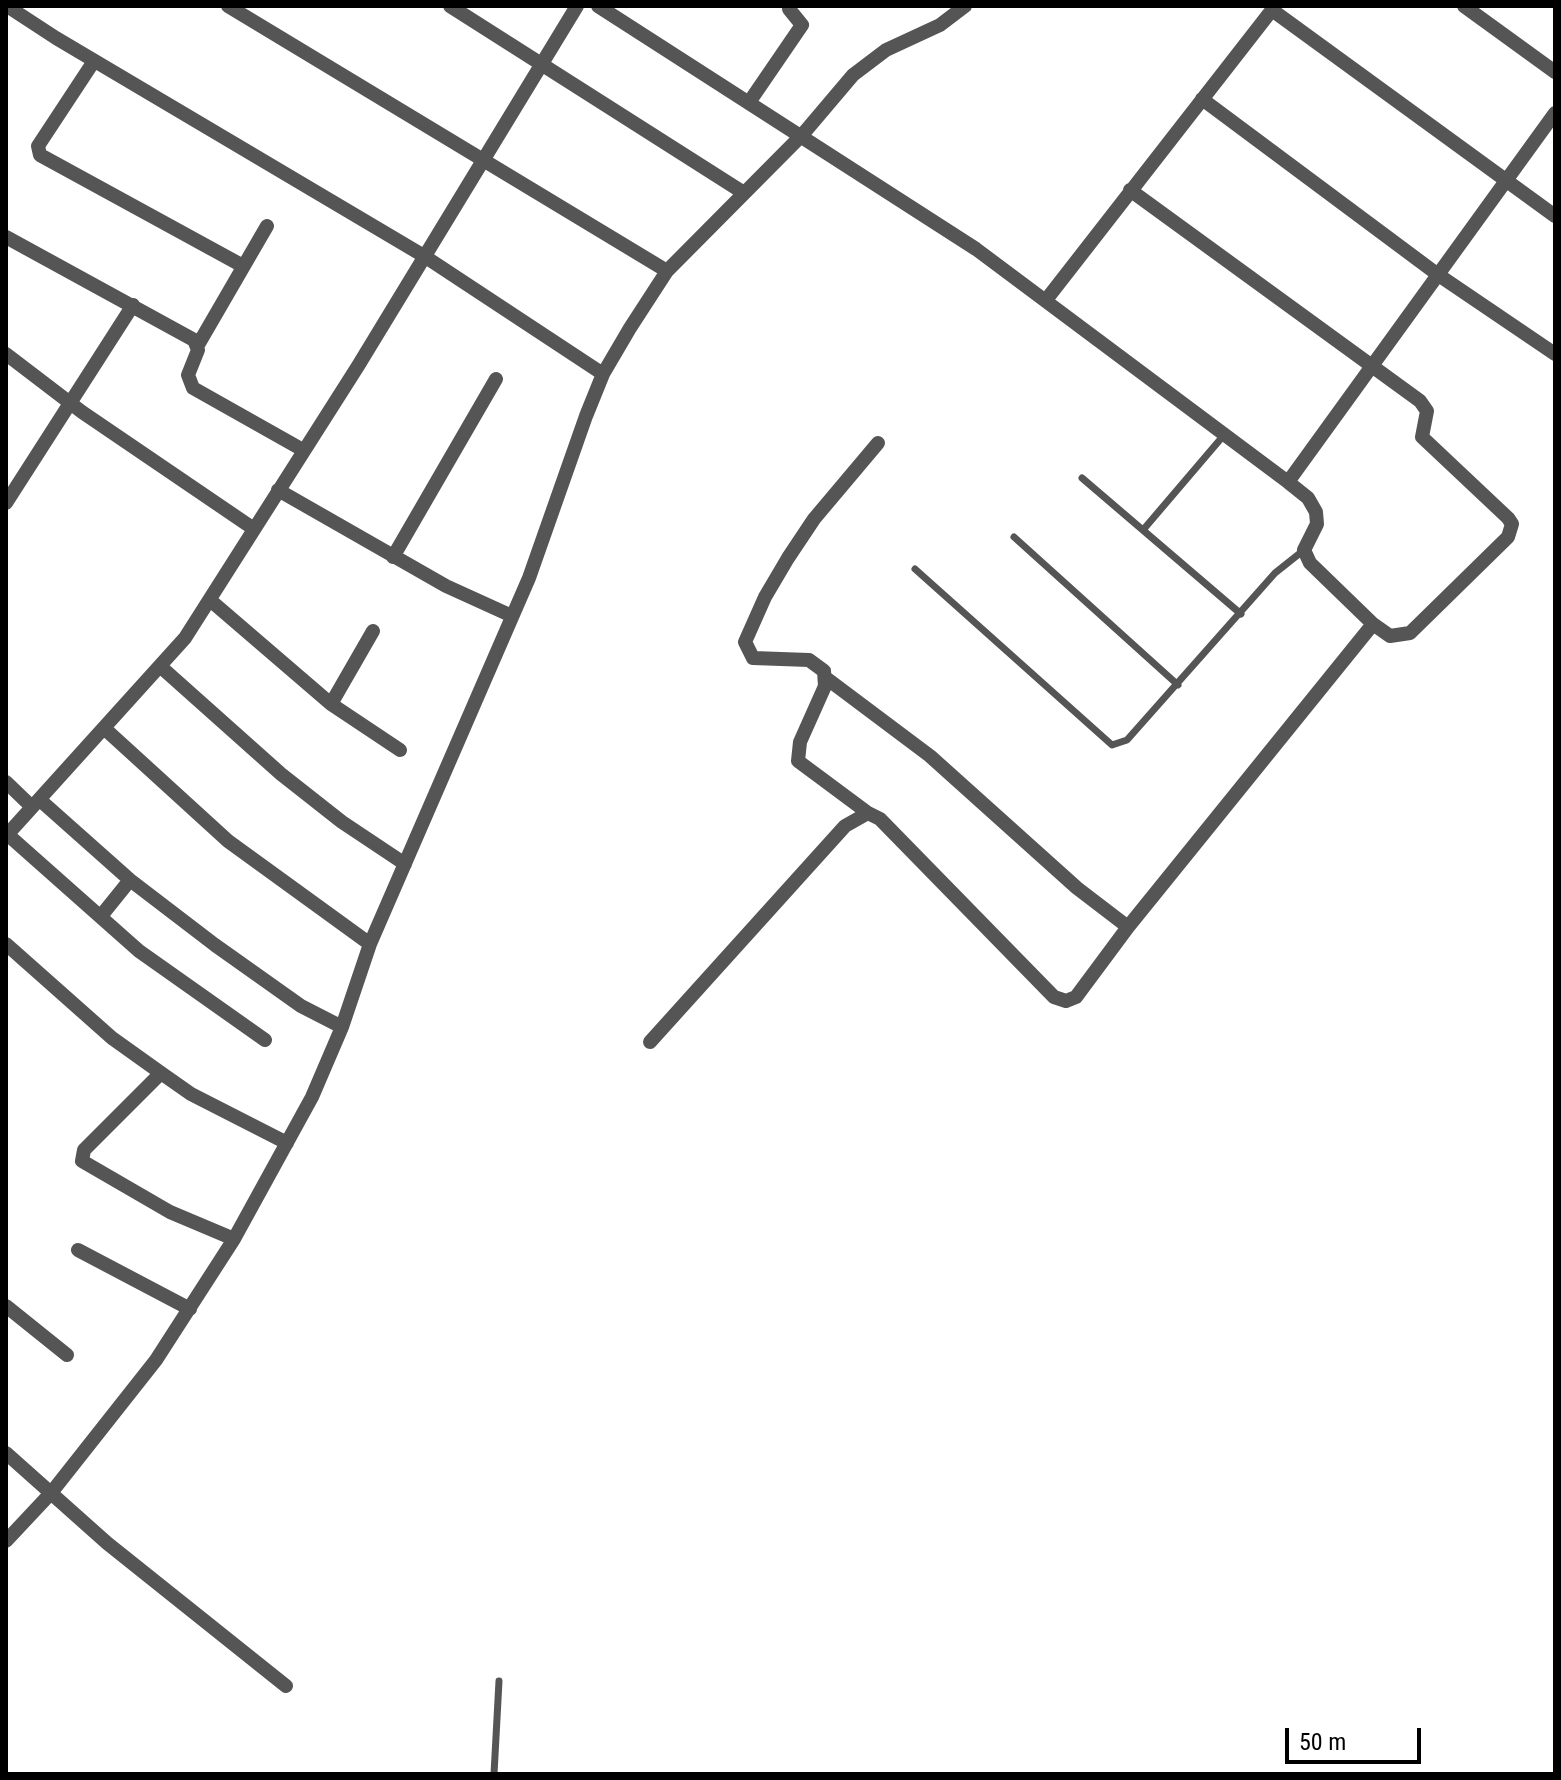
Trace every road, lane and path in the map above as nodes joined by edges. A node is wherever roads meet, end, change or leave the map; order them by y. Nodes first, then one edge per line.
1 (7, 6) edge
2 (228, 6) edge
3 (450, 6) edge
4 (577, 6) edge
5 (598, 6) edge
6 (965, 6) edge
7 (1464, 6) edge
8 (1273, 8) edge
9 (789, 9) dead end
10 (94, 61) junction
11 (542, 63) junction
12 (1555, 72) edge
13 (1202, 99) junction
14 (750, 101) junction
15 (1555, 113) edge
16 (803, 134) junction
17 (482, 160) junction
18 (1506, 181) junction
19 (1130, 190) junction
20 (744, 193) junction
21 (1555, 216) edge
22 (267, 226) dead end
23 (6, 237) edge
24 (424, 256) junction
25 (243, 266) junction
26 (667, 271) junction
27 (1437, 274) junction
28 (1046, 300) junction
29 (133, 305) junction
30 (198, 345) junction
31 (6, 354) edge
32 (1555, 354) edge
33 (1371, 368) junction
34 (603, 374) junction
35 (496, 379) dead end
36 (72, 404) junction
37 (1225, 434) junction
38 (878, 443) dead end
39 (303, 450) junction
40 (1082, 478) dead end
41 (12, 481) edge
42 (1288, 482) junction
43 (278, 490) junction
44 (6, 503) edge
45 (254, 529) junction
46 (1143, 530) junction
47 (1014, 537) dead end
48 (1304, 550) junction
49 (393, 557) junction
50 (915, 569) dead end
51 (210, 600) junction
52 (1241, 614) junction
53 (512, 616) junction
54 (1373, 624) junction
55 (373, 631) dead end
56 (161, 667) junction
57 (826, 678) junction
58 (1178, 685) junction
59 (331, 704) junction
60 (104, 728) junction
61 (400, 750) dead end
62 (6, 782) edge
63 (36, 803) junction
64 (868, 813) junction
65 (7, 835) edge
66 (405, 864) junction
67 (130, 880) junction
68 (101, 916) junction
69 (1128, 927) junction
70 (6, 944) edge
71 (370, 944) junction
72 (342, 1027) junction
73 (265, 1040) dead end
74 (650, 1042) dead end
75 (161, 1073) junction
76 (287, 1143) junction
77 (234, 1239) junction
78 (78, 1250) dead end
79 (6, 1306) edge
80 (190, 1309) junction
81 (67, 1355) dead end
82 (6, 1453) edge
83 (51, 1493) junction
84 (6, 1541) edge
85 (499, 1681) dead end
86 (286, 1686) dead end
87 (494, 1774) edge

1 - 10 street
2 - 17 street
3 - 11 street
4 - 11 street
5 - 14 street
6 - 16 street
7 - 12 street
8 - 13 street
8 - 18 street
9 - 14 street
10 - 24 street
10 - 25 street
11 - 17 street
11 - 20 street
13 - 19 street
13 - 27 street
14 - 16 street
15 - 18 street
16 - 20 street
16 - 28 street
17 - 24 street
17 - 26 street
18 - 21 street
18 - 27 street
19 - 28 street
19 - 33 street
20 - 26 street
22 - 25 street
23 - 29 street
24 - 34 street
24 - 39 street
25 - 30 street
26 - 34 street
27 - 32 street
27 - 33 street
28 - 37 street
29 - 30 street
29 - 36 street
30 - 39 street
31 - 36 street
33 - 42 street
33 - 54 street
34 - 53 street
35 - 49 street
36 - 41 street
36 - 45 street
37 - 42 street
37 - 46 lane
38 - 57 street
39 - 43 street
40 - 46 lane
41 - 44 street
42 - 48 street
43 - 45 street
43 - 49 street
45 - 51 street
46 - 52 lane
47 - 58 lane
48 - 52 lane
48 - 54 street
49 - 53 street
50 - 58 lane
51 - 56 street
51 - 59 street
52 - 58 lane
53 - 66 street
54 - 69 street
55 - 59 street
56 - 60 street
56 - 66 street
57 - 64 street
57 - 69 street
59 - 61 street
60 - 63 street
60 - 71 street
62 - 63 street
63 - 65 street
63 - 67 street
64 - 69 street
64 - 74 street
65 - 68 street
66 - 71 street
67 - 68 street
67 - 72 street
68 - 73 street
70 - 75 street
71 - 72 street
72 - 76 street
75 - 76 street
75 - 77 street
76 - 77 street
77 - 80 street
78 - 80 street
79 - 81 street
80 - 83 street
82 - 83 street
83 - 84 street
83 - 86 street
85 - 87 lane

